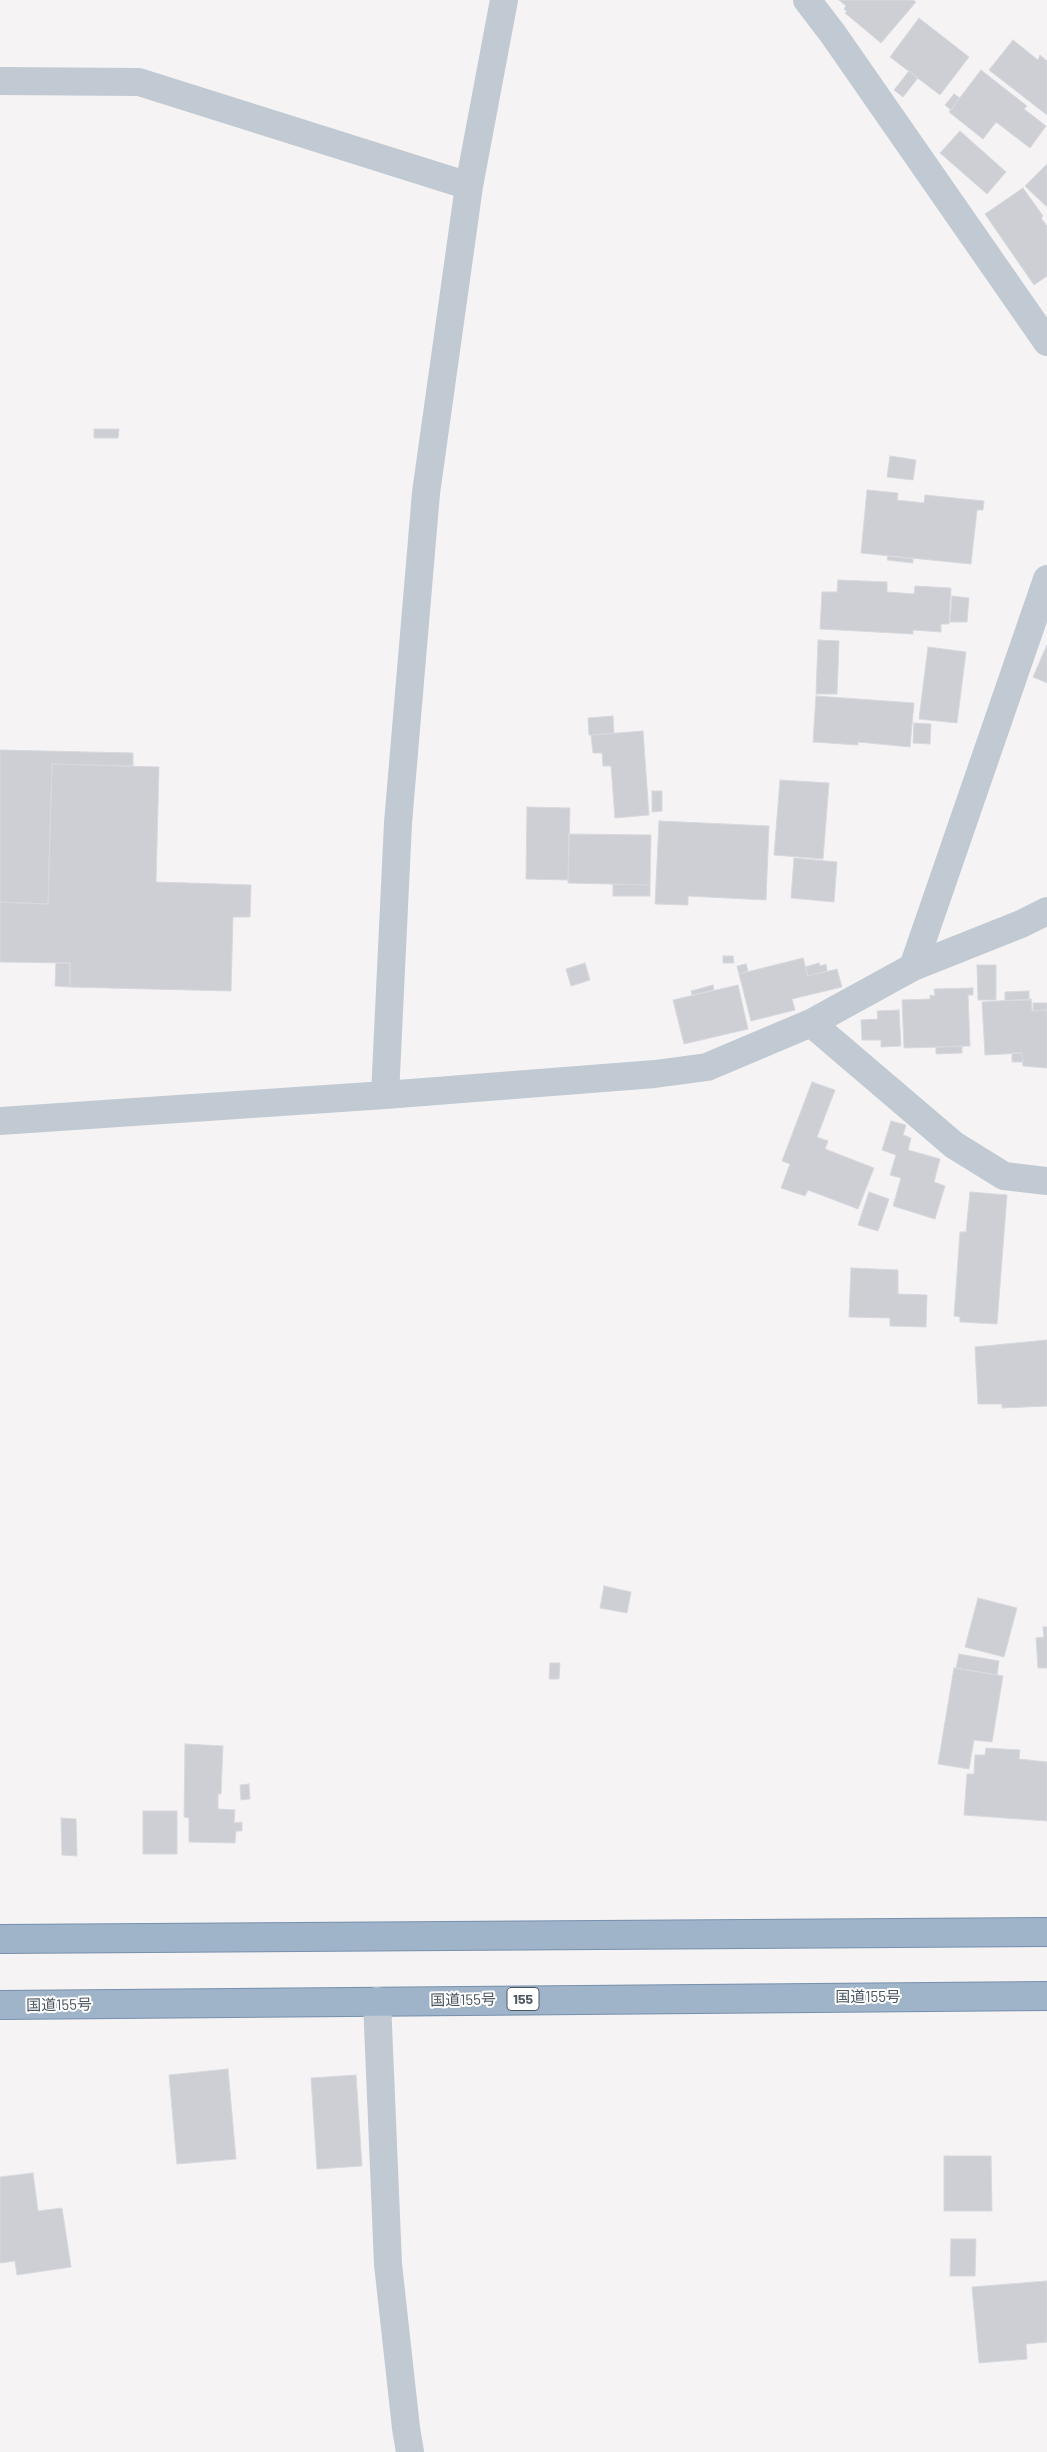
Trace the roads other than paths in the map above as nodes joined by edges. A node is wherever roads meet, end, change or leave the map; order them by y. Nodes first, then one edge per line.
1 (504, 0) edge
2 (807, 0) edge
3 (0, 80) edge
4 (469, 186) junction
5 (1047, 342) edge
6 (1047, 578) edge
7 (1047, 911) edge
8 (913, 967) junction
9 (811, 1024) junction
10 (384, 1095) junction
11 (0, 1120) edge
12 (1047, 1182) edge
13 (1047, 1932) edge
14 (0, 1939) edge
15 (1047, 1996) edge
16 (377, 2001) junction
17 (0, 2006) edge
18 (410, 2452) edge

1 - 4 street
2 - 5 street
3 - 4 street
4 - 10 street
6 - 8 street
7 - 8 street
8 - 9 street
9 - 10 street
9 - 12 street
10 - 11 street
13 - 14 highway
15 - 16 highway, 国道155号 / 155
16 - 17 highway, 国道155号 / 155
16 - 18 street

